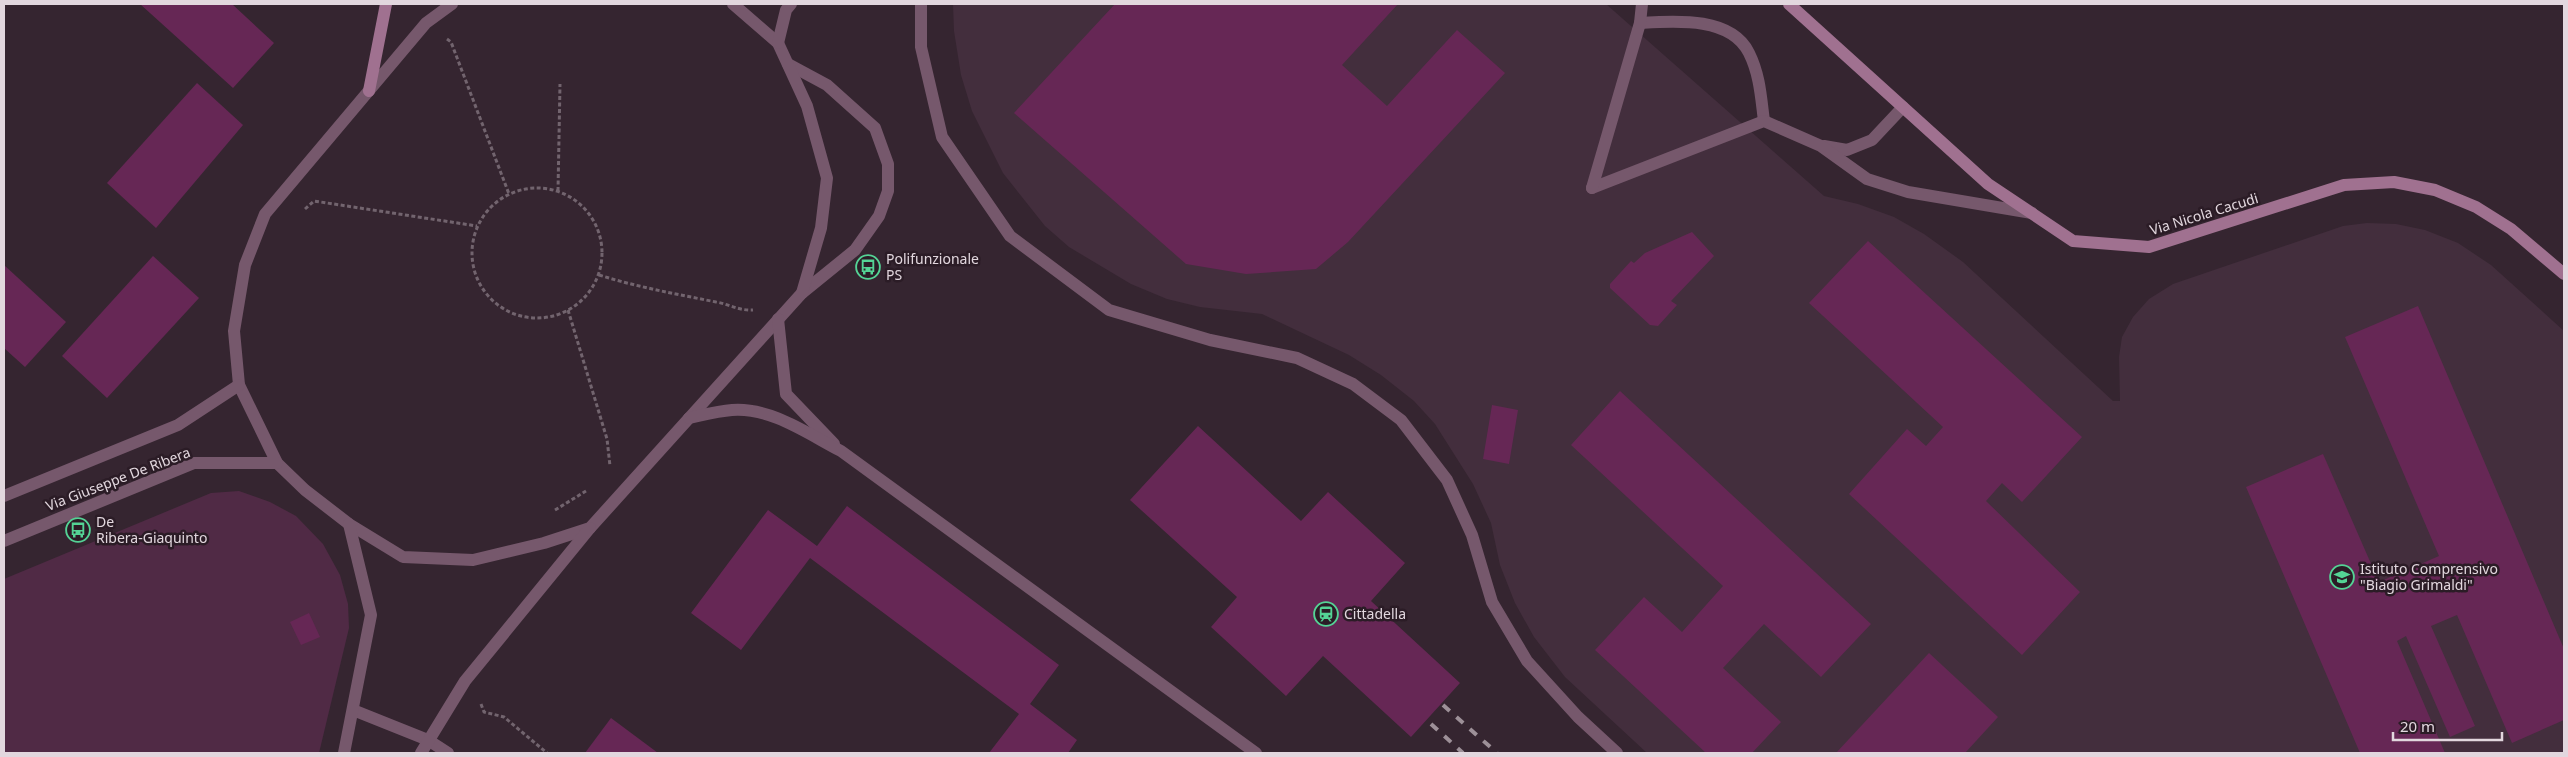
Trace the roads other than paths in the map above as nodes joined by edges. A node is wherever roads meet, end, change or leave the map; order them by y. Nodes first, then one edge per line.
1 (386, 4) edge
2 (452, 4) edge
3 (733, 4) edge
4 (790, 4) edge
5 (921, 4) edge
6 (1642, 4) edge
7 (1789, 4) edge
8 (1640, 23) junction
9 (778, 43) junction
10 (788, 64) junction
11 (369, 91) junction
12 (1902, 107) junction
13 (1764, 121) junction
14 (1821, 146) junction
15 (2032, 213) junction
16 (2564, 274) edge
17 (802, 293) junction
18 (778, 320) junction
19 (239, 384) junction
20 (690, 418) junction
21 (841, 451) junction
22 (277, 463) junction
23 (4, 496) edge
24 (349, 524) junction
25 (590, 528) junction
26 (4, 541) edge
27 (353, 710) junction
28 (428, 740) junction
29 (344, 753) edge
30 (420, 753) edge
31 (448, 753) edge
32 (1256, 753) edge
33 (1617, 753) edge

1 - 11 street
2 - 11 street
3 - 9 street
4 - 9 street
5 - 33 street
6 - 8 street
7 - 12 street, Via Nicola Cacudi
8 - 13 street
8 - 13 street
9 - 10 street
10 - 17 street
10 - 17 street
11 - 19 street
12 - 14 street
12 - 15 street, Via Nicola Cacudi
13 - 14 street
14 - 15 street
15 - 16 street, Via Nicola Cacudi
17 - 18 street
18 - 20 street
18 - 21 street
19 - 22 street
19 - 23 street, Via Giuseppe De Ribera
20 - 21 street
20 - 25 street
21 - 32 street
22 - 24 street
22 - 26 street, Via Giuseppe De Ribera
24 - 25 street
24 - 27 street
25 - 28 street
27 - 28 street
27 - 29 street
28 - 30 street
28 - 31 street

